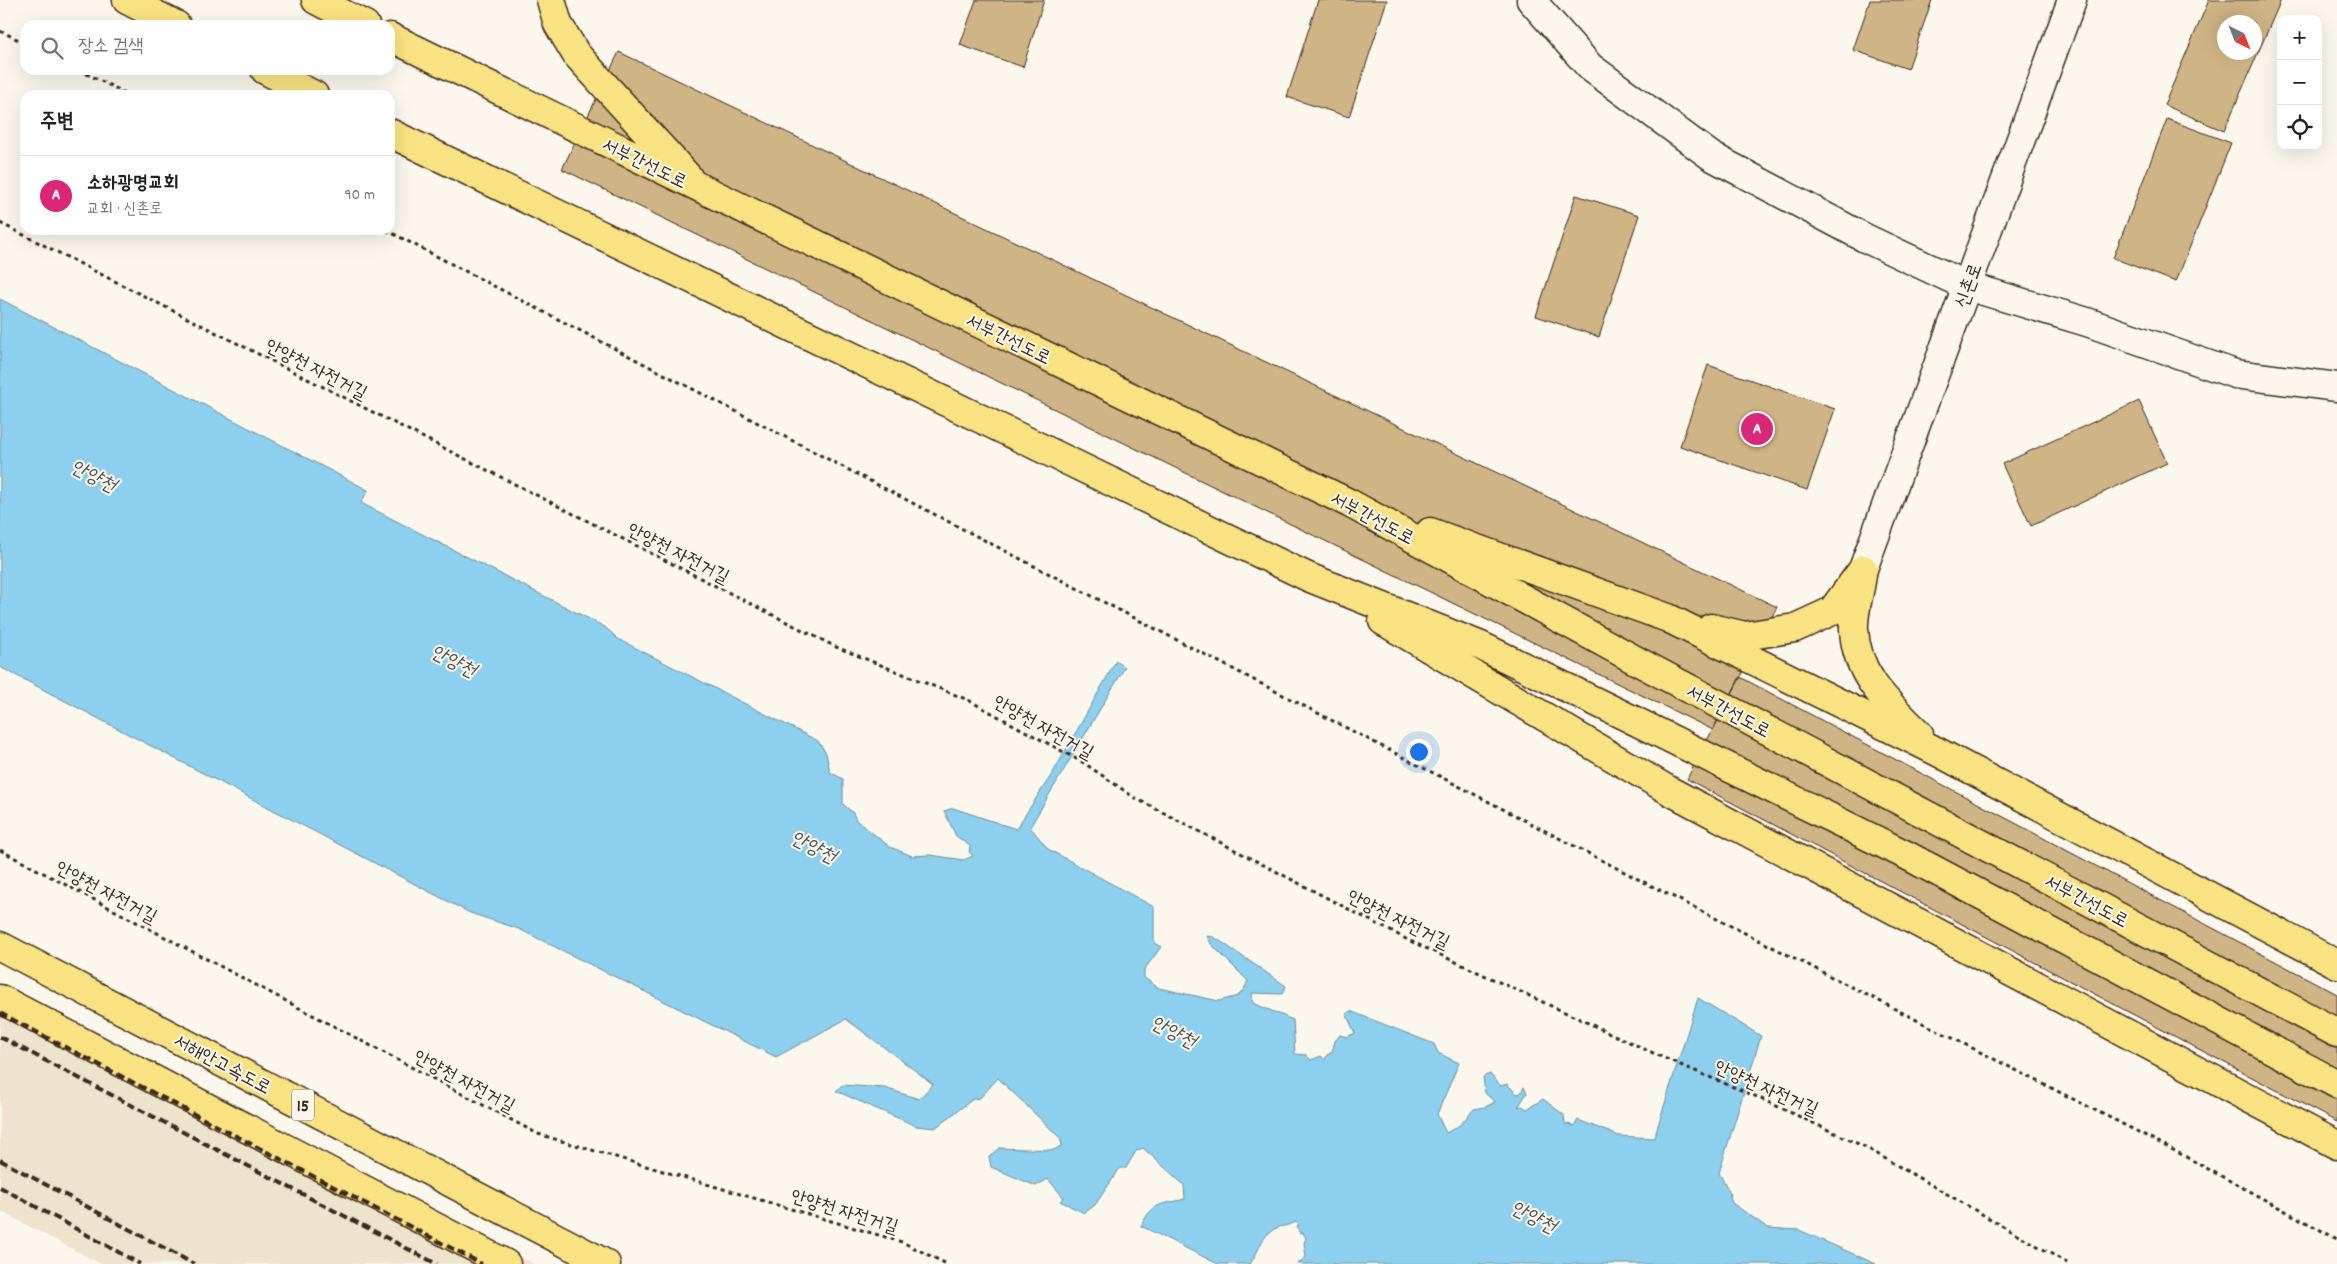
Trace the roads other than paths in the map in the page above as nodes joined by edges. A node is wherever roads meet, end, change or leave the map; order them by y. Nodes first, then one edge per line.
1 (127, 0) edge
2 (316, 0) edge
3 (551, 0) edge
4 (1531, 0) edge
5 (2072, 0) edge
6 (166, 20) edge
7 (356, 20) edge
8 (395, 40) edge
9 (275, 75) edge
10 (304, 90) edge
11 (395, 135) edge
12 (698, 188) junction
13 (1967, 286) junction
14 (2337, 387) edge
15 (1349, 503) junction
16 (1863, 569) junction
17 (1308, 577) junction
18 (1668, 618) junction
19 (1936, 751) junction
20 (0, 946) edge
21 (2337, 964) edge
22 (0, 998) edge
23 (2337, 1033) edge
24 (2337, 1084) edge
25 (2337, 1145) edge
26 (506, 1264) edge
27 (606, 1264) edge

1 - 6 highway
2 - 7 highway
3 - 12 highway
4 - 13 street
5 - 13 street, 신촌로
8 - 12 highway, 서부간선도로
9 - 10 highway
11 - 17 highway
12 - 15 highway, 서부간선도로
13 - 14 street
13 - 16 street, 신촌로
15 - 18 highway
15 - 23 highway, 서부간선도로
16 - 18 highway
16 - 19 highway
17 - 24 highway
17 - 25 highway
18 - 19 highway
19 - 21 highway
20 - 27 highway, 서해안고속도로 / 15
22 - 26 highway, 15

